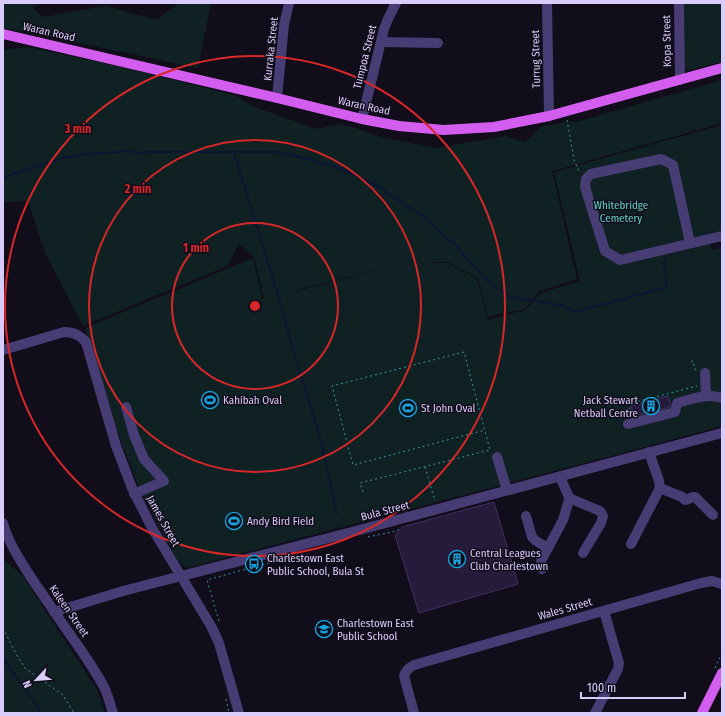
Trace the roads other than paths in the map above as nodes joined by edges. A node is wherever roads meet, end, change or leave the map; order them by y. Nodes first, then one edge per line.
1 (288, 3) edge
2 (396, 3) edge
3 (547, 3) edge
4 (679, 3) edge
5 (3, 34) edge
6 (382, 42) junction
7 (438, 43) dead end
8 (722, 68) edge
9 (680, 80) junction
10 (278, 98) junction
11 (549, 116) junction
12 (362, 119) junction
13 (722, 236) edge
14 (690, 243) junction
15 (3, 350) edge
16 (700, 373) road end
17 (706, 396) junction
18 (722, 398) edge
19 (126, 407) dead end
20 (631, 423) road end
21 (722, 433) edge
22 (649, 452) junction
23 (497, 457) dead end
24 (560, 477) junction
25 (660, 488) junction
26 (507, 490) junction
27 (134, 494) junction
28 (569, 498) junction
29 (713, 515) dead end
30 (526, 516) dead end
31 (3, 523) edge
32 (631, 544) dead end
33 (548, 548) junction
34 (583, 553) dead end
35 (542, 569) dead end
36 (181, 576) junction
37 (722, 584) edge
38 (604, 610) junction
39 (54, 612) junction
40 (722, 673) edge
41 (113, 713) edge
42 (239, 713) edge
43 (414, 713) edge
44 (595, 713) edge
45 (702, 713) edge

1 - 10 street, Kurraka Street
2 - 6 street, Tumpoa Street
3 - 11 street, Turrug Street
4 - 9 street, Kopa Street
5 - 10 main road, Waran Road
6 - 7 street
6 - 12 street, Tumpoa Street
8 - 9 main road, Waran Road
9 - 11 main road, Waran Road
10 - 12 main road, Waran Road
11 - 12 main road, Waran Road
13 - 14 street
14 - 14 street
15 - 27 street, James Street
16 - 17 street
17 - 18 street
17 - 20 street
19 - 27 street
21 - 22 street, Bula Street
22 - 24 street, Bula Street
22 - 25 street
23 - 26 street
24 - 26 street, Bula Street
24 - 28 street
25 - 29 street
25 - 32 street
26 - 36 street, Bula Street
27 - 36 street, James Street
28 - 33 street
28 - 34 street
30 - 33 street
31 - 39 street, Kaleen Street
33 - 35 street
36 - 39 street, Bula Street
36 - 42 street, James Street
37 - 38 street, Wales Street
38 - 43 street, Wales Street
38 - 44 street
39 - 41 street, Kaleen Street
40 - 45 main road

